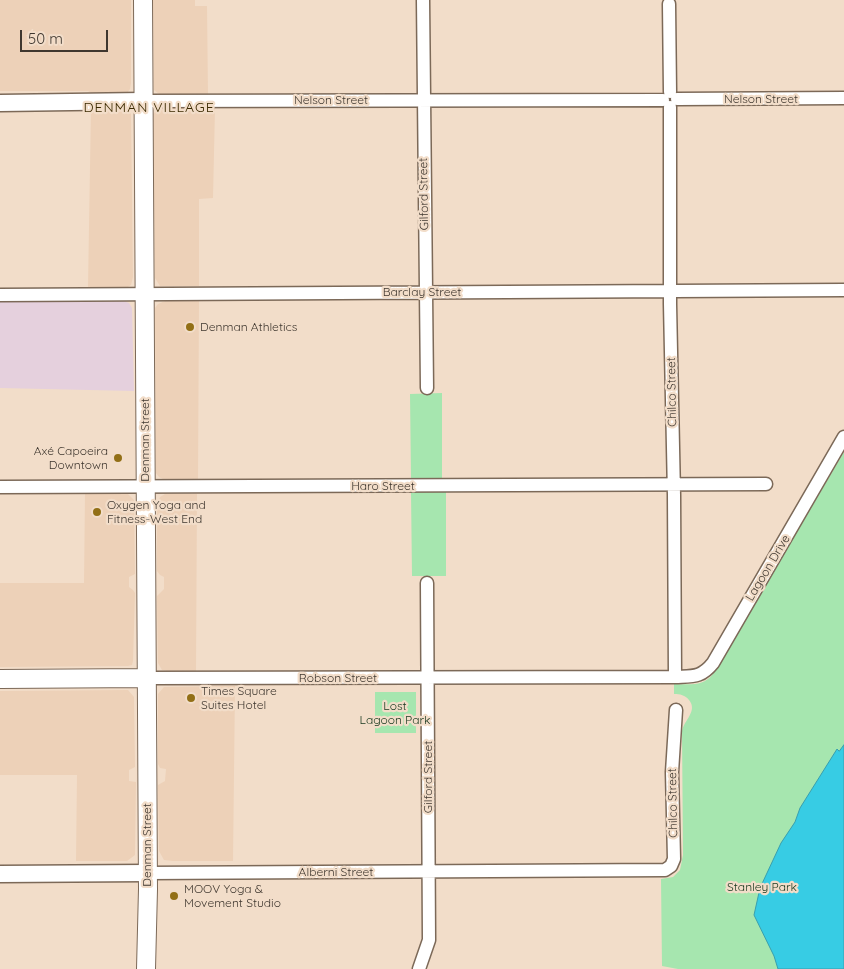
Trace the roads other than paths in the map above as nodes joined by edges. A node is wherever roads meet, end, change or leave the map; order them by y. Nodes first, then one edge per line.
1 (143, 0) edge
2 (423, 0) edge
3 (669, 4) dead end
4 (844, 98) edge
5 (670, 99) junction
6 (424, 100) junction
7 (143, 101) junction
8 (0, 102) edge
9 (844, 290) edge
10 (670, 291) junction
11 (426, 292) junction
12 (144, 294) junction
13 (0, 295) edge
14 (427, 388) dead end
15 (844, 437) edge
16 (674, 483) junction
17 (766, 484) dead end
18 (145, 486) junction
19 (0, 488) edge
20 (427, 582) dead end
21 (427, 677) junction
22 (676, 677) junction
23 (146, 678) junction
24 (0, 679) edge
25 (676, 710) dead end
26 (671, 866) joint
27 (428, 871) junction
28 (147, 873) junction
29 (0, 874) edge
30 (146, 969) edge
31 (419, 969) edge

1 - 7 main road, Denman Street
2 - 6 street, Gilford Street
3 - 5 street, Chilco Street
4 - 5 street, Nelson Street
5 - 6 street, Nelson Street
5 - 10 street, Chilco Street
6 - 7 street, Nelson Street
6 - 11 street, Gilford Street
7 - 8 street, Nelson Street
7 - 12 main road, Denman Street
9 - 10 street, Barclay Street
10 - 11 street, Barclay Street
10 - 16 street, Chilco Street
11 - 12 street, Barclay Street
11 - 14 street, Gilford Street
12 - 13 street, Barclay Street
12 - 18 main road, Denman Street
15 - 22 street, Lagoon Drive
16 - 17 street, Haro Street
16 - 18 street, Haro Street
16 - 22 street, Chilco Street
18 - 19 street, Haro Street
18 - 23 main road, Denman Street
20 - 21 street, Gilford Street
21 - 22 street, Robson Street
21 - 23 street, Robson Street
21 - 27 street, Gilford Street
23 - 24 main road, Robson Street
23 - 28 main road, Denman Street
25 - 26 street, Chilco Street
26 - 27 street, Alberni Street
27 - 28 street, Alberni Street
27 - 31 street, Gilford Street
28 - 29 street, Alberni Street
28 - 30 main road, Denman Street

